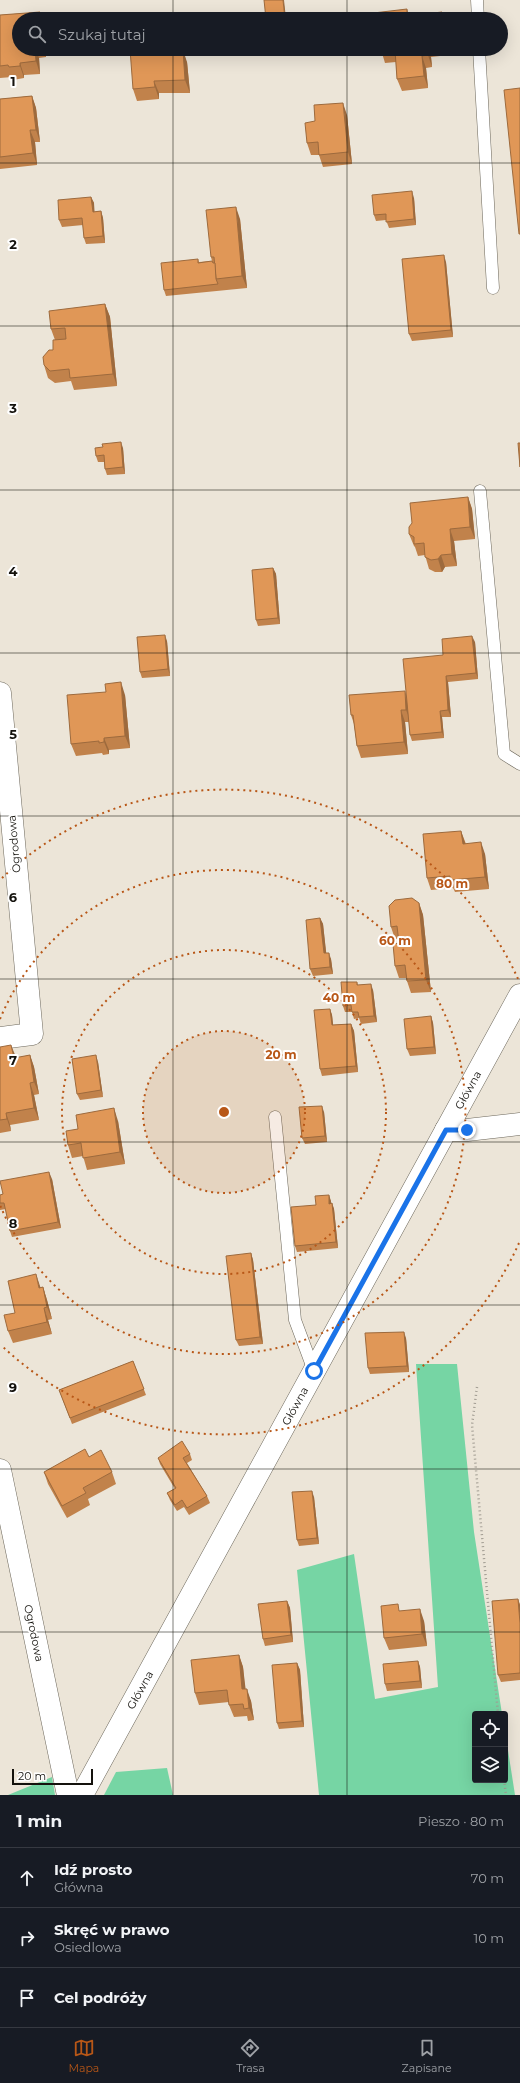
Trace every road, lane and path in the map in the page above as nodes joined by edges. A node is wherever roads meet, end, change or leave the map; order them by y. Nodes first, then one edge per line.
1 (476, 0) edge
2 (477, 12) edge
3 (479, 56) edge
4 (493, 288) dead end
5 (480, 491) dead end
6 (0, 693) edge
7 (520, 764) edge
8 (520, 995) edge
9 (0, 1038) edge
10 (275, 1117) dead end
11 (520, 1124) edge
12 (446, 1130) junction
13 (314, 1371) junction
14 (477, 1387) dead end
15 (0, 1470) edge
16 (498, 1711) edge
17 (504, 1783) edge
18 (68, 1795) edge
19 (82, 1795) edge
20 (506, 1795) edge

1 - 2 lane
3 - 4 lane
5 - 7 lane
6 - 9 street, Ogrodowa
8 - 12 street, Główna
10 - 13 lane
11 - 12 street
12 - 13 street, Główna
13 - 19 street, Główna
14 - 16 path
15 - 18 street, Ogrodowa
17 - 20 path

